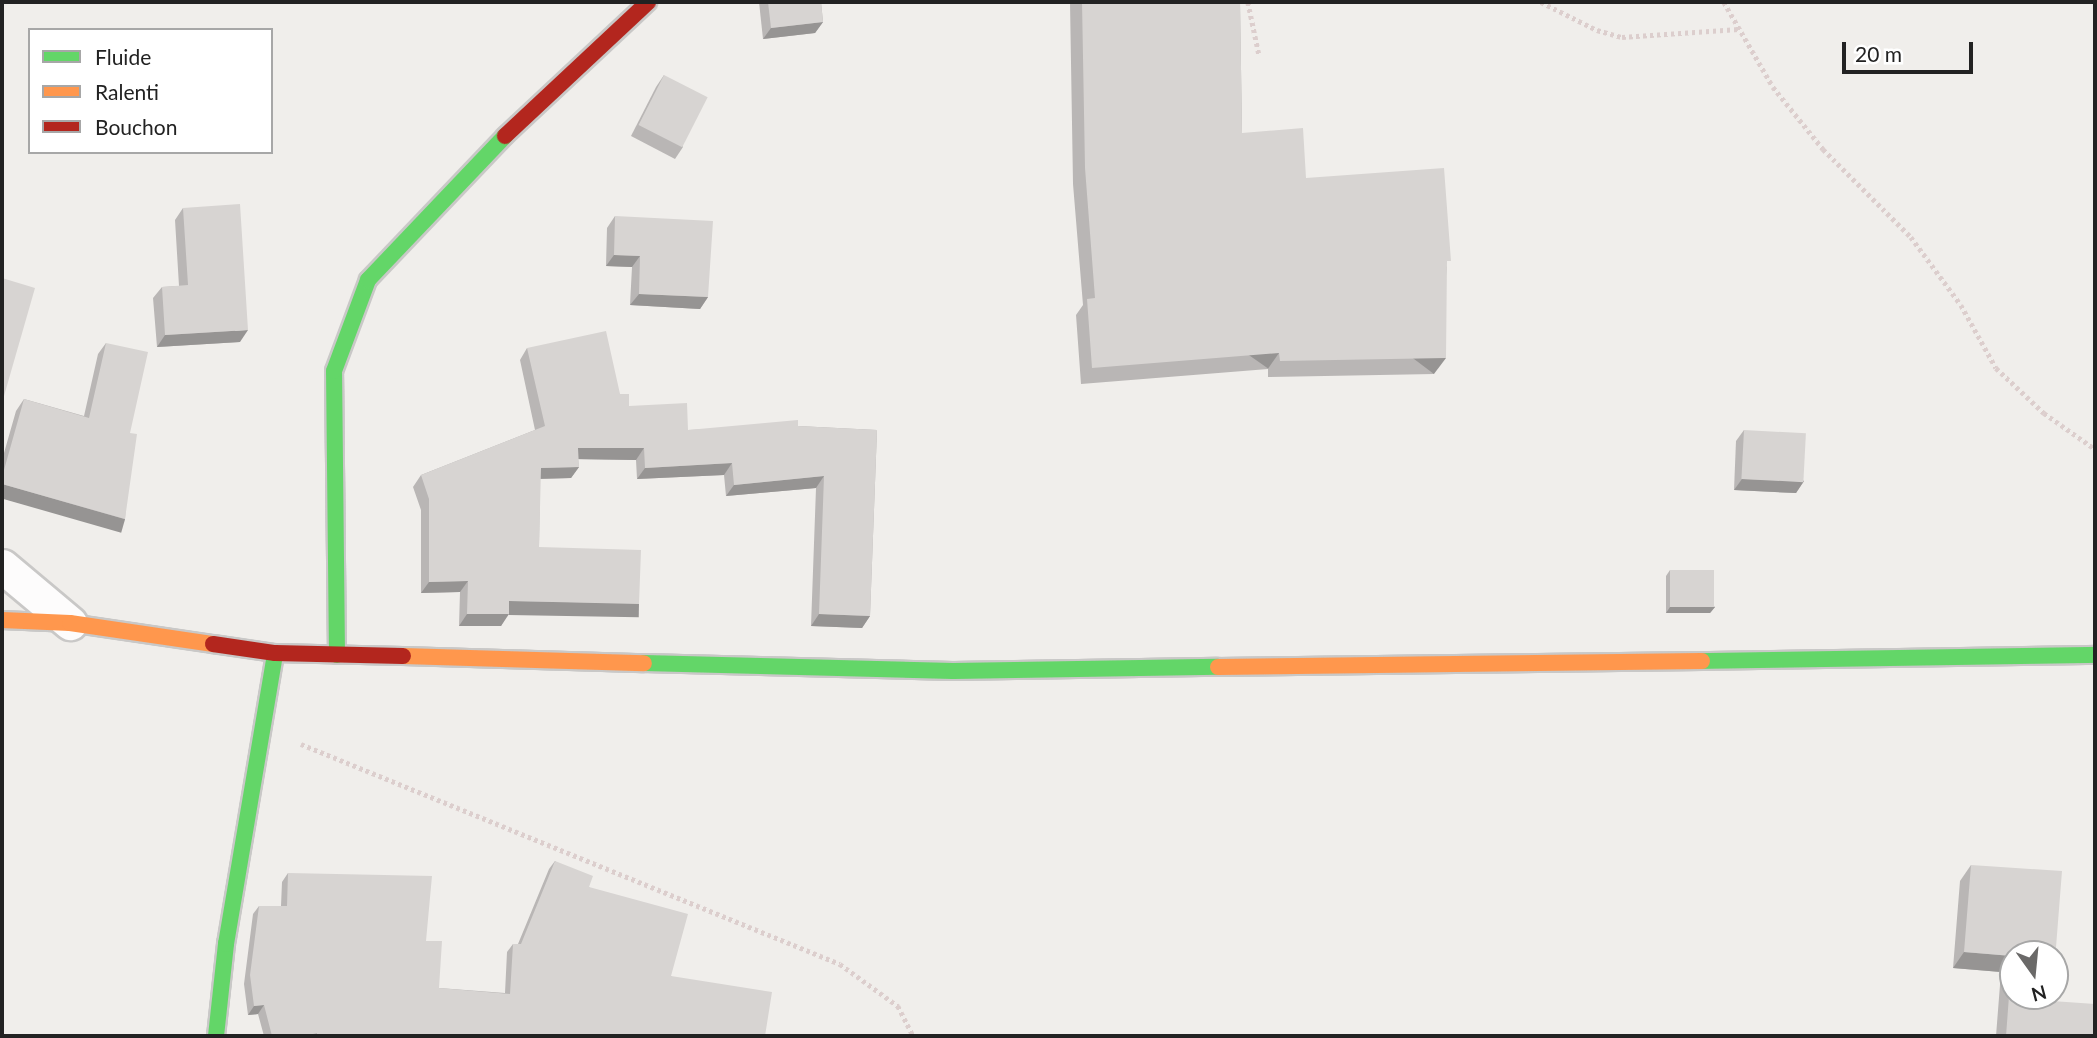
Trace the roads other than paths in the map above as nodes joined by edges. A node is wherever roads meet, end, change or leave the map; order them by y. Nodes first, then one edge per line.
1 (648, 2) edge
2 (2, 566) edge
3 (2, 620) edge
4 (70, 623) junction
5 (275, 653) junction
6 (337, 654) junction
7 (2095, 655) edge
8 (216, 1036) edge

1 - 6 street
2 - 4 street
3 - 4 street
4 - 5 street
5 - 6 street
5 - 8 street
6 - 7 street

